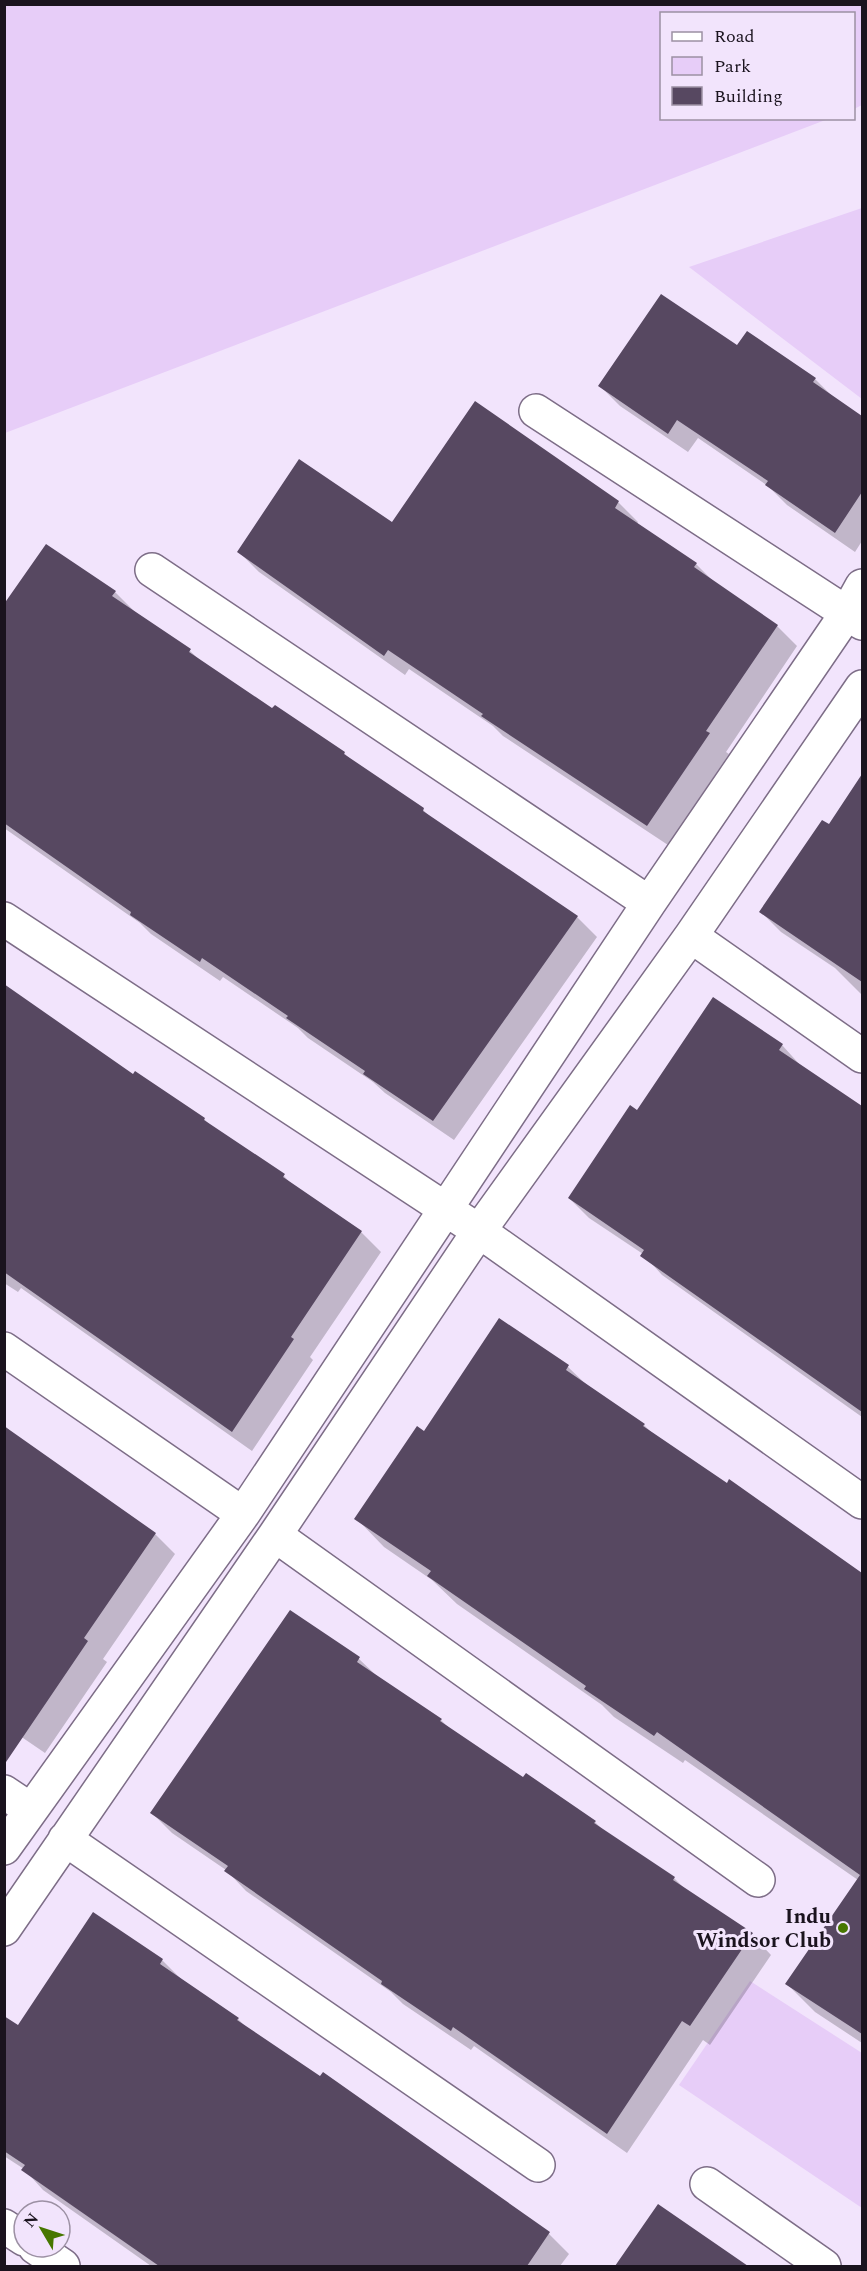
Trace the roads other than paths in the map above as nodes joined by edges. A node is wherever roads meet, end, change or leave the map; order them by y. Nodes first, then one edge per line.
1 (536, 411) dead end
2 (152, 570) dead end
3 (858, 608) edge
4 (862, 687) edge
5 (649, 903) junction
6 (4, 918) edge
7 (691, 936) junction
8 (862, 1056) edge
9 (447, 1211) junction
10 (479, 1232) junction
11 (4, 1349) edge
12 (862, 1502) edge
13 (243, 1514) junction
14 (275, 1535) junction
15 (4, 1792) edge
16 (31, 1810) junction
17 (65, 1839) junction
18 (4, 1848) edge
19 (758, 1880) dead end
20 (4, 1929) edge
21 (538, 2165) dead end
22 (707, 2184) dead end
23 (824, 2266) edge

1 - 3 street
2 - 5 street
3 - 5 street
4 - 7 street
5 - 9 street
6 - 9 street
7 - 8 street
7 - 10 street
9 - 10 street
9 - 13 street
10 - 12 street
10 - 14 street
11 - 13 street
13 - 16 street
14 - 17 street
14 - 19 street
15 - 16 street
16 - 18 street
17 - 20 street
17 - 21 street
22 - 23 street

